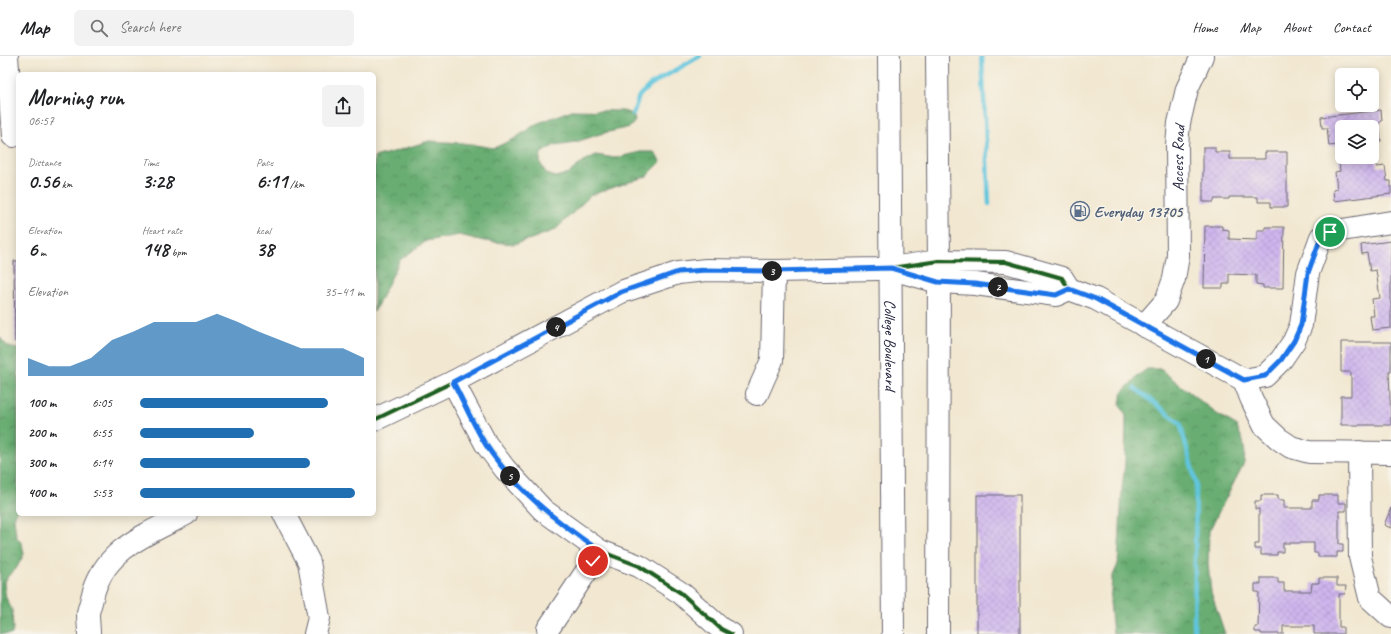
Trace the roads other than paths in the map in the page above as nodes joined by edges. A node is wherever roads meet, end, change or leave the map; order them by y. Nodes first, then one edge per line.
1 (7, 56) edge
2 (889, 56) edge
3 (937, 56) edge
4 (1202, 56) edge
5 (13, 136) dead end
6 (1391, 222) edge
7 (891, 268) junction
8 (774, 271) junction
9 (938, 272) junction
10 (1144, 326) junction
11 (1244, 380) junction
12 (453, 382) junction
13 (757, 394) dead end
14 (376, 419) edge
15 (1359, 452) junction
16 (1391, 453) edge
17 (182, 516) edge
18 (285, 516) edge
19 (600, 551) junction
20 (1391, 617) edge
21 (548, 629) dead end
22 (89, 634) edge
23 (315, 634) edge
24 (731, 634) edge
25 (893, 634) edge
26 (938, 634) edge

1 - 5 street
2 - 7 street, College Boulevard
3 - 9 street
4 - 10 street, Access Road
6 - 11 street
7 - 8 street
7 - 9 street
7 - 25 street, College Boulevard
8 - 12 street
8 - 13 street
9 - 10 street
9 - 26 street
10 - 11 street
11 - 15 street
12 - 14 street
12 - 19 street
15 - 16 street
15 - 20 street
17 - 22 street
18 - 23 street
19 - 21 street
19 - 24 street

